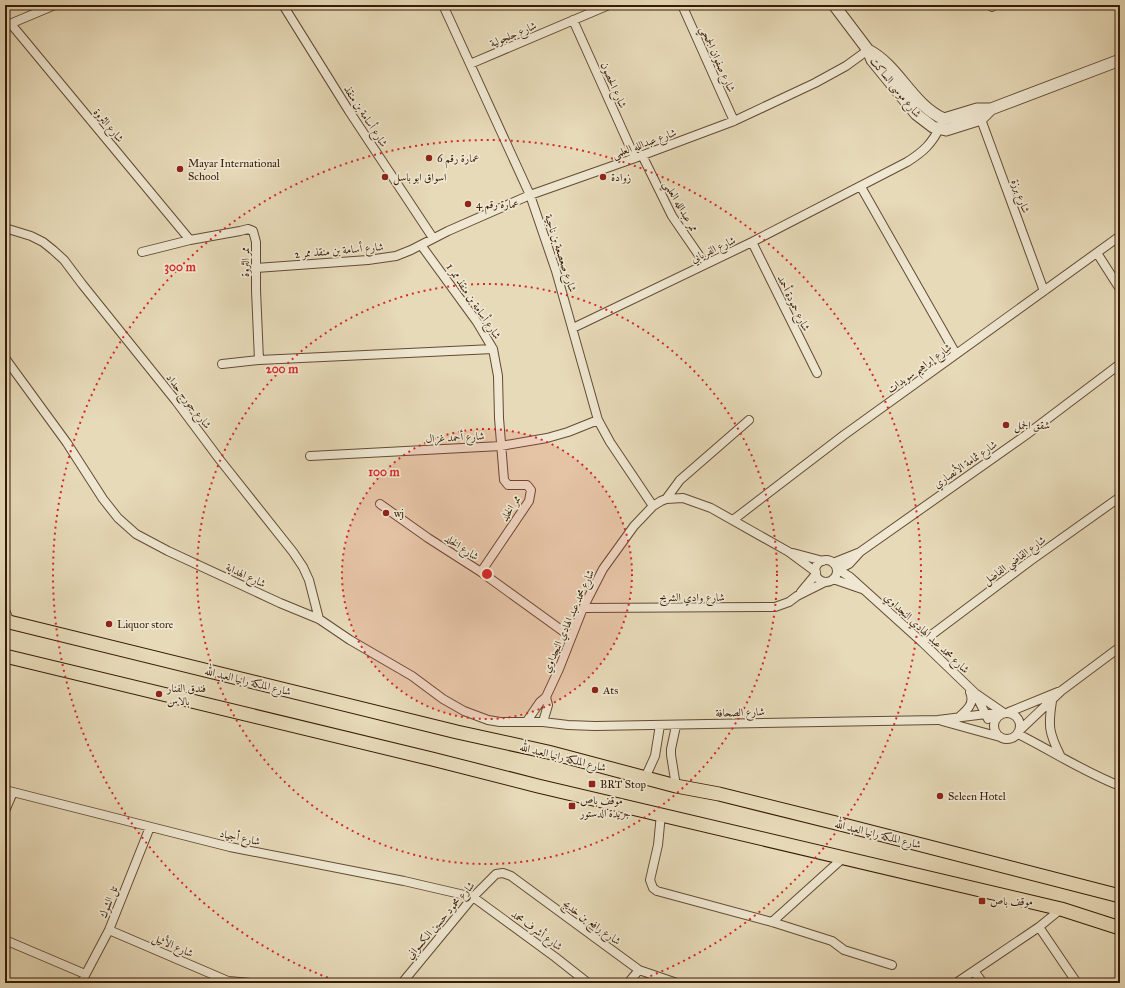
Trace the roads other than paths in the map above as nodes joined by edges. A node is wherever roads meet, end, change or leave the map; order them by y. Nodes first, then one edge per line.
1 (55, 5) edge
2 (283, 5) edge
3 (443, 5) edge
4 (609, 5) edge
5 (682, 5) edge
6 (834, 5) edge
7 (573, 20) junction
8 (8, 25) edge
9 (868, 50) junction
10 (1120, 60) edge
11 (470, 64) junction
12 (979, 114) junction
13 (944, 119) junction
14 (734, 121) junction
15 (939, 130) junction
16 (638, 157) junction
17 (860, 187) junction
18 (530, 195) junction
19 (5, 228) edge
20 (1120, 236) edge
21 (434, 238) junction
22 (190, 240) junction
23 (752, 242) junction
24 (421, 245) junction
25 (142, 252) dead end
26 (1098, 253) junction
27 (705, 264) junction
28 (256, 268) junction
29 (1120, 289) edge
30 (1044, 291) junction
31 (573, 328) junction
32 (492, 349) junction
33 (956, 354) junction
34 (5, 358) edge
35 (259, 360) junction
36 (222, 364) dead end
37 (1120, 364) edge
38 (817, 373) dead end
39 (598, 420) junction
40 (749, 420) dead end
41 (502, 446) junction
42 (310, 456) dead end
43 (1120, 497) edge
44 (666, 499) junction
45 (380, 504) dead end
46 (653, 506) junction
47 (733, 520) junction
48 (789, 552) junction
49 (823, 561) junction
50 (836, 568) junction
51 (481, 572) junction
52 (816, 573) junction
53 (834, 579) junction
54 (825, 582) junction
55 (865, 590) junction
56 (797, 596) junction
57 (583, 608) junction
58 (5, 610) edge
59 (318, 619) junction
60 (7, 622) edge
61 (571, 638) junction
62 (922, 642) junction
63 (1120, 647) edge
64 (5, 656) edge
65 (972, 690) junction
66 (1061, 691) junction
67 (546, 697) junction
68 (1052, 701) junction
69 (1004, 713) junction
70 (986, 714) junction
71 (958, 718) junction
72 (938, 720) junction
73 (527, 722) junction
74 (543, 722) junction
75 (660, 725) junction
76 (676, 726) junction
77 (994, 728) junction
78 (1019, 732) junction
79 (1001, 738) junction
80 (1060, 755) junction
81 (645, 778) junction
82 (676, 786) junction
83 (1120, 786) edge
84 (9, 791) edge
85 (5, 811) edge
86 (661, 814) junction
87 (150, 827) junction
88 (843, 858) junction
89 (498, 873) joint
90 (1120, 896) edge
91 (473, 897) junction
92 (1061, 909) junction
93 (772, 922) junction
94 (1039, 926) junction
95 (1120, 928) edge
96 (109, 930) junction
97 (5, 940) edge
98 (892, 965) dead end
99 (639, 970) junction
100 (974, 971) junction
101 (85, 974) junction
102 (227, 982) edge
103 (81, 983) edge
104 (251, 983) edge
105 (402, 983) edge
106 (588, 983) edge
107 (628, 983) edge
108 (677, 983) edge
109 (956, 983) edge
110 (983, 983) edge
111 (1077, 983) edge

1 - 8 street
2 - 21 street, شارع أسامة بن منقذ
3 - 11 street, شارع صعصعة بن ناجية
4 - 7 street, شارع جلجولية
5 - 14 street, شارع صفوان الجمحي
6 - 9 street, شارع موسى الساكت
7 - 11 street, شارع جلجولية
7 - 16 street, شارع الحصون
8 - 22 street, شارع الثروة
9 - 13 street, شارع موسى الساكت
9 - 14 street, شارع عبدالله العلمي
9 - 15 street, شارع موسى الساكت
10 - 12 street
11 - 18 street, شارع صعصعة بن ناجية
12 - 13 street
12 - 15 street
12 - 30 street, شارع برزة
13 - 15 street, شارع الفريابي
14 - 16 street, شارع عبدالله العلمي
15 - 17 street, شارع الفريابي
16 - 18 street, شارع عبدالله العلمي
16 - 27 street, ممر عبدالله العلمي
17 - 23 street, شارع الفريابي
17 - 33 street
18 - 21 street, شارع عبدالله العلمي
18 - 31 street, شارع صعصعة بن ناجية
19 - 59 street, شارع جورج حداد
20 - 26 street, شارع إبراهيم سويدات
21 - 24 street, شارع عبدالله العلمي
22 - 25 street, ممر الثروة
22 - 28 street, ممر الثروة
23 - 27 street, شارع الفريابي
23 - 38 street, شارع حمودة أحمد
24 - 28 street, شارع أسامة بن منقذ ممر 2
24 - 32 street, شارع أسامة بن منقذ ممر 1
26 - 29 street
26 - 30 street, شارع إبراهيم سويدات
27 - 31 street, شارع الفريابي
28 - 35 street, ممر الثروة
30 - 33 street, شارع إبراهيم سويدات
31 - 39 street, شارع صعصعة بن ناجية
32 - 35 street
32 - 41 street, شارع أسامة بن منقذ ممر 1
33 - 47 street, شارع إبراهيم سويدات
34 - 59 street, شارع الهداية
35 - 36 street
37 - 50 street, شارع ثمامة الأنصاري
39 - 41 street, شارع أحمد غزال
39 - 46 street, شارع صعصعة بن ناجية
40 - 44 street
41 - 42 street, شارع أحمد غزال
41 - 51 street, ممر الخلد
43 - 62 street, شارع القاضي الفاضل
44 - 46 street, شارع محمد عبد الهادي النجداوي
44 - 47 street, شارع محمد عبد الهادي النجداوي
45 - 51 street, شارع الخلد
46 - 57 street, شارع محمد عبد الهادي النجداوي
47 - 48 street, شارع محمد عبد الهادي النجداوي
48 - 49 street, شارع محمد عبد الهادي النجداوي
48 - 52 street, شارع محمد عبد الهادي النجداوي
49 - 50 street
49 - 52 street
50 - 53 street
50 - 55 street, شارع محمد عبد الهادي النجداوي
51 - 61 street, شارع الخلد
52 - 54 street
52 - 56 street, شارع وادي الشريح
53 - 54 street
53 - 55 street, شارع محمد عبد الهادي النجداوي
54 - 56 street, شارع وادي الشريح
55 - 62 street, شارع محمد عبد الهادي النجداوي
56 - 57 street, شارع وادي الشريح
57 - 61 street, شارع محمد عبد الهادي النجداوي
58 - 60 street
59 - 73 street, شارع الهداية
60 - 81 main road, شارع الملكة رانيا العبد الله
61 - 67 street, شارع محمد عبد الهادي النجداوي
62 - 65 street, شارع محمد عبد الهادي النجداوي
63 - 66 street
64 - 86 main road
65 - 69 street, شارع محمد عبد الهادي النجداوي
65 - 70 street, شارع محمد عبد الهادي النجداوي
65 - 71 street
66 - 68 street
66 - 69 street
67 - 73 street, شارع محمد عبد الهادي النجداوي
67 - 74 street, شارع محمد عبد الهادي النجداوي
68 - 78 street
68 - 80 street
69 - 70 street, شارع الصحافة
69 - 77 street
69 - 78 street
70 - 71 street, شارع الصحافة
70 - 77 street, شارع محمد عبد الهادي النجداوي
71 - 72 street, شارع الصحافة
72 - 76 street, شارع الصحافة
72 - 79 street, شارع الصحافة
73 - 74 street, شارع الهداية
74 - 75 street, شارع الصحافة
75 - 76 street, شارع الصحافة
75 - 81 street
76 - 82 street
77 - 79 street
78 - 79 street
78 - 80 street
80 - 83 street
81 - 82 main road, شارع الملكة رانيا العبد الله
82 - 90 main road, شارع الملكة رانيا العبد الله
84 - 85 street
84 - 87 street, شارع أجياد
86 - 88 main road
86 - 93 street
87 - 91 street, شارع أجياد
87 - 96 street, تل الشوك
88 - 92 main road
88 - 93 street
89 - 91 street, شارع محمود حسين الكسواني
89 - 99 street, شارع رافع بن خديج
91 - 105 street, شارع محمود حسين الكسواني
91 - 106 street, شارع أشرف محمد
92 - 94 street
92 - 95 main road
93 - 98 street
94 - 100 street
94 - 111 street
96 - 101 street, تل الشوك
96 - 102 street, شارع الأثيل
97 - 101 street
99 - 107 street
99 - 108 street, شارع رافع بن خديج
100 - 109 street
100 - 110 street
101 - 103 street, تل الشوك
102 - 104 street, شارع الأثيل

